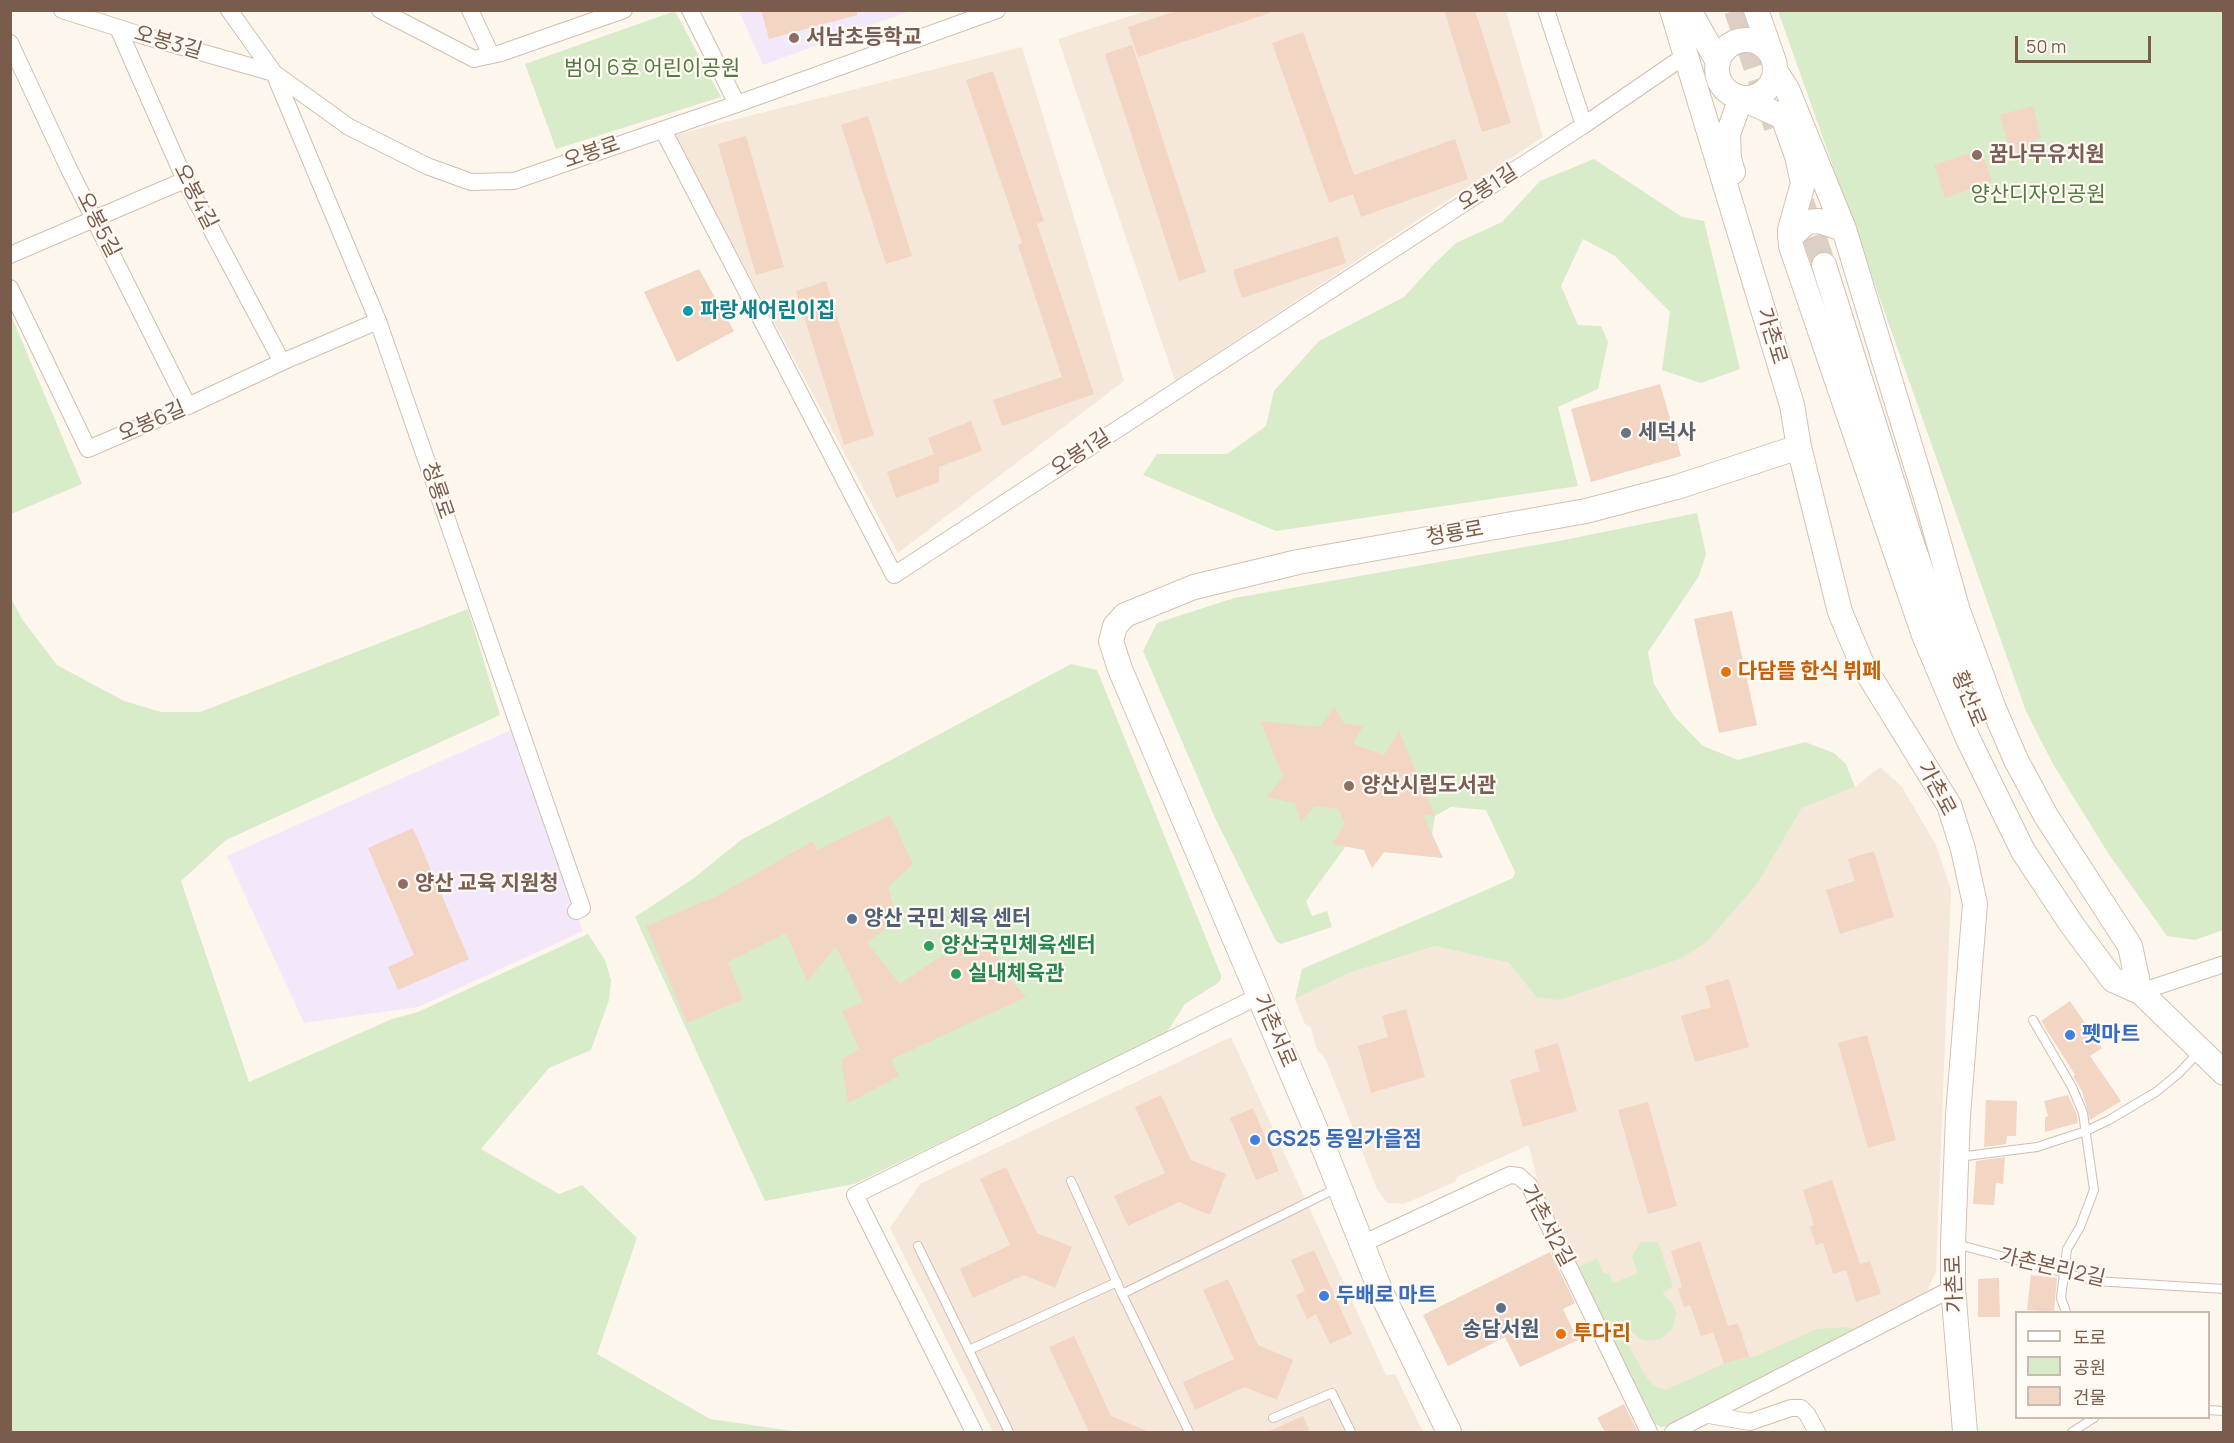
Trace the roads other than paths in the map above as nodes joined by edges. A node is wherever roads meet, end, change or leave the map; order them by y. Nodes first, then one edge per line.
1 (62, 10) edge
2 (229, 10) edge
3 (380, 10) edge
4 (470, 10) edge
5 (624, 10) edge
6 (690, 10) edge
7 (998, 10) edge
8 (1546, 10) edge
9 (1672, 10) edge
10 (1689, 10) edge
11 (1756, 10) edge
12 (976, 14) edge
13 (585, 17) edge
14 (118, 28) junction
15 (10, 43) edge
16 (491, 55) junction
17 (1686, 55) junction
18 (1718, 62) junction
19 (1773, 62) junction
20 (274, 73) junction
21 (1741, 98) junction
22 (737, 104) junction
23 (1584, 125) junction
24 (663, 130) junction
25 (185, 180) junction
26 (95, 219) junction
27 (1844, 229) junction
28 (1790, 237) junction
29 (10, 255) edge
30 (1824, 265) tunnel mouth
31 (10, 288) edge
32 (1763, 310) junction
33 (378, 321) junction
34 (282, 362) junction
35 (188, 406) junction
36 (1799, 447) junction
37 (1115, 626) joint
38 (576, 911) dead end
39 (2223, 964) edge
40 (2140, 992) junction
41 (1259, 996) junction
42 (2032, 1020) dead end
43 (2200, 1050) junction
44 (2223, 1073) edge
45 (2086, 1131) junction
46 (1957, 1157) junction
47 (1071, 1181) dead end
48 (1339, 1187) junction
49 (1362, 1244) junction
50 (1953, 1244) junction
51 (918, 1246) dead end
52 (2063, 1272) junction
53 (1117, 1282) junction
54 (1953, 1288) junction
55 (2223, 1290) edge
56 (1122, 1294) junction
57 (2066, 1311) edge
58 (969, 1350) junction
59 (1709, 1414) junction
60 (1273, 1418) dead end
61 (2092, 1419) edge
62 (974, 1432) edge
63 (1010, 1432) edge
64 (1189, 1432) edge
65 (1351, 1432) edge
66 (1449, 1432) edge
67 (1648, 1432) edge
68 (1673, 1432) edge
69 (1817, 1432) edge
70 (1965, 1432) edge
71 (2072, 1432) edge

1 - 14 street, 오봉3길
2 - 20 street, 오봉로
3 - 16 street
4 - 16 street
5 - 13 street
6 - 22 street
7 - 12 street, 오봉로
8 - 23 street
9 - 17 main road, 가촌로
10 - 18 main road
11 - 19 main road
12 - 22 street, 오봉로
13 - 16 street
14 - 20 street, 오봉3길
14 - 25 street, 오봉4길
15 - 26 street, 오봉5길
17 - 23 street, 오봉1길
17 - 32 main road, 가촌로
18 - 19 main road
18 - 21 main road
19 - 21 main road
19 - 27 main road
20 - 24 street, 오봉로
20 - 33 street, 청룡로
21 - 28 main road
21 - 32 main road
22 - 24 street, 오봉로
23 - 24 street, 오봉1길
25 - 26 street
25 - 34 street, 오봉4길
26 - 29 street
26 - 35 street, 오봉5길
27 - 28 main road
27 - 40 main road
28 - 40 main road
30 - 40 main road, 황산로
31 - 35 street, 오봉6길
32 - 36 main road, 가촌로
33 - 34 street, 오봉6길
33 - 38 street, 청룡로
34 - 35 street, 오봉6길
36 - 37 main road, 청룡로
36 - 46 main road, 가촌로
37 - 41 main road, 가촌서로
39 - 40 street
40 - 43 main road, 황산로
41 - 48 main road, 가촌서로
41 - 62 street
42 - 45 lane
43 - 44 main road, 황산로
43 - 45 lane
45 - 46 lane
45 - 52 lane
46 - 50 main road, 가촌로
47 - 53 lane
48 - 49 main road, 가촌서로
48 - 56 lane
49 - 66 main road, 가촌서로
49 - 67 street, 가촌서2길
50 - 52 lane, 가촌본리2길
50 - 54 main road, 가촌로
51 - 58 lane
52 - 55 lane, 가촌본리2길
52 - 57 lane
53 - 56 lane
53 - 58 lane
54 - 59 street
54 - 70 main road, 가촌로
56 - 64 lane
58 - 63 lane
59 - 68 street
59 - 69 street
60 - 65 lane
61 - 71 lane

